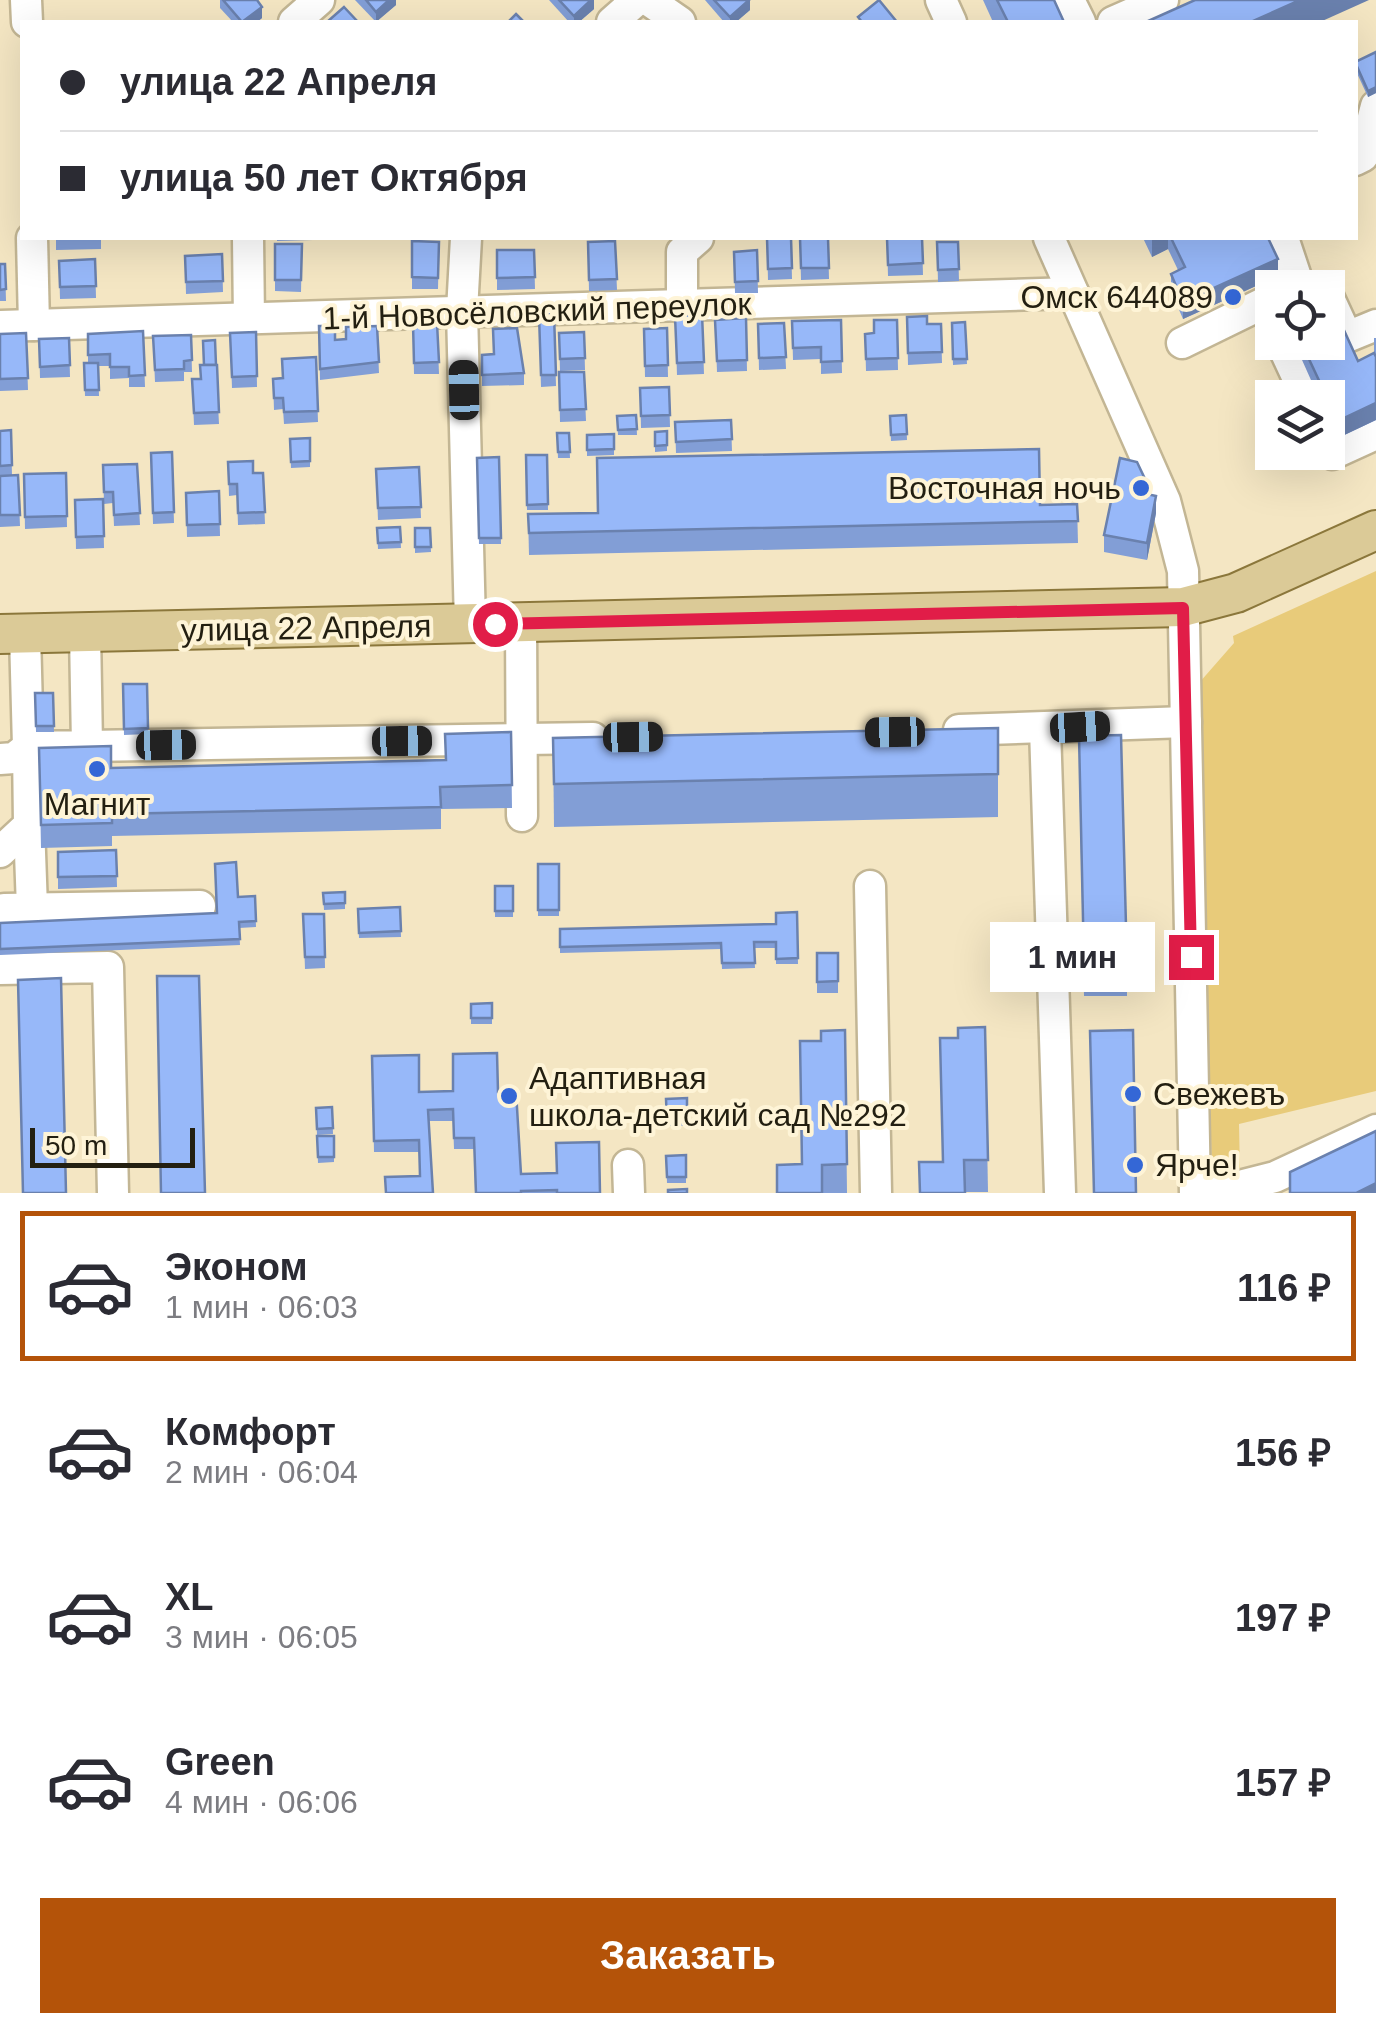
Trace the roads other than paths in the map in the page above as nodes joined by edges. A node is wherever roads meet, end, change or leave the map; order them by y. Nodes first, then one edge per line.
1 (319, 0) edge
2 (636, 0) edge
3 (648, 0) edge
4 (1164, 0) edge
5 (296, 20) edge
6 (614, 20) edge
7 (677, 20) edge
8 (1118, 20) edge
9 (1376, 106) edge
10 (1358, 158) edge
11 (32, 240) edge
12 (248, 240) edge
13 (466, 240) edge
14 (696, 240) edge
15 (1050, 240) edge
16 (1283, 240) edge
17 (1287, 270) edge
18 (1073, 293) junction
19 (682, 308) junction
20 (462, 311) junction
21 (1255, 313) edge
22 (249, 320) junction
23 (34, 325) junction
24 (1376, 325) edge
25 (0, 326) edge
26 (1345, 336) edge
27 (1182, 343) dead end
28 (1376, 434) edge
29 (1345, 448) edge
30 (1376, 530) edge
31 (1183, 608) junction
32 (521, 623) junction
33 (470, 624) junction
34 (84, 632) junction
35 (12, 634) edge
36 (1186, 722) junction
37 (1045, 728) junction
38 (928, 731) edge
39 (618, 737) edge
40 (521, 739) junction
41 (87, 746) junction
42 (14, 753) edge
43 (522, 816) dead end
44 (29, 825) junction
45 (0, 852) edge
46 (68, 857) edge
47 (30, 858) junction
48 (870, 886) dead end
49 (200, 906) dead end
50 (0, 969) edge
51 (1376, 1130) edge
52 (113, 1193) edge
53 (876, 1193) edge
54 (1060, 1193) edge
55 (1195, 1193) edge
56 (1212, 1193) edge

1 - 5 street
2 - 6 street
3 - 7 street
4 - 8 street
9 - 10 street
11 - 23 street
12 - 22 street
13 - 20 street
14 - 19 street
15 - 18 street
16 - 17 street
18 - 19 street, 1-й Новосёловский переулок
18 - 31 street
19 - 20 street, 1-й Новосёловский переулок
20 - 22 street, 1-й Новосёловский переулок
20 - 33 street
21 - 27 street
22 - 23 street, 1-й Новосёловский переулок
23 - 25 street, 1-й Новосёловский переулок
24 - 26 street
28 - 29 street
30 - 31 main road, улица 22 Апреля
31 - 32 main road, улица 22 Апреля
31 - 36 street
32 - 33 main road, улица 22 Апреля
32 - 40 street
33 - 34 main road, улица 22 Апреля
34 - 35 main road, улица 22 Апреля
34 - 41 street
35 - 42 street
36 - 37 street
36 - 55 street
37 - 38 street
37 - 54 street
39 - 40 street
40 - 41 street
40 - 43 street
41 - 42 street
42 - 44 street
44 - 45 street
44 - 47 street
46 - 47 street
47 - 49 street
48 - 53 street
50 - 52 street
51 - 56 street

